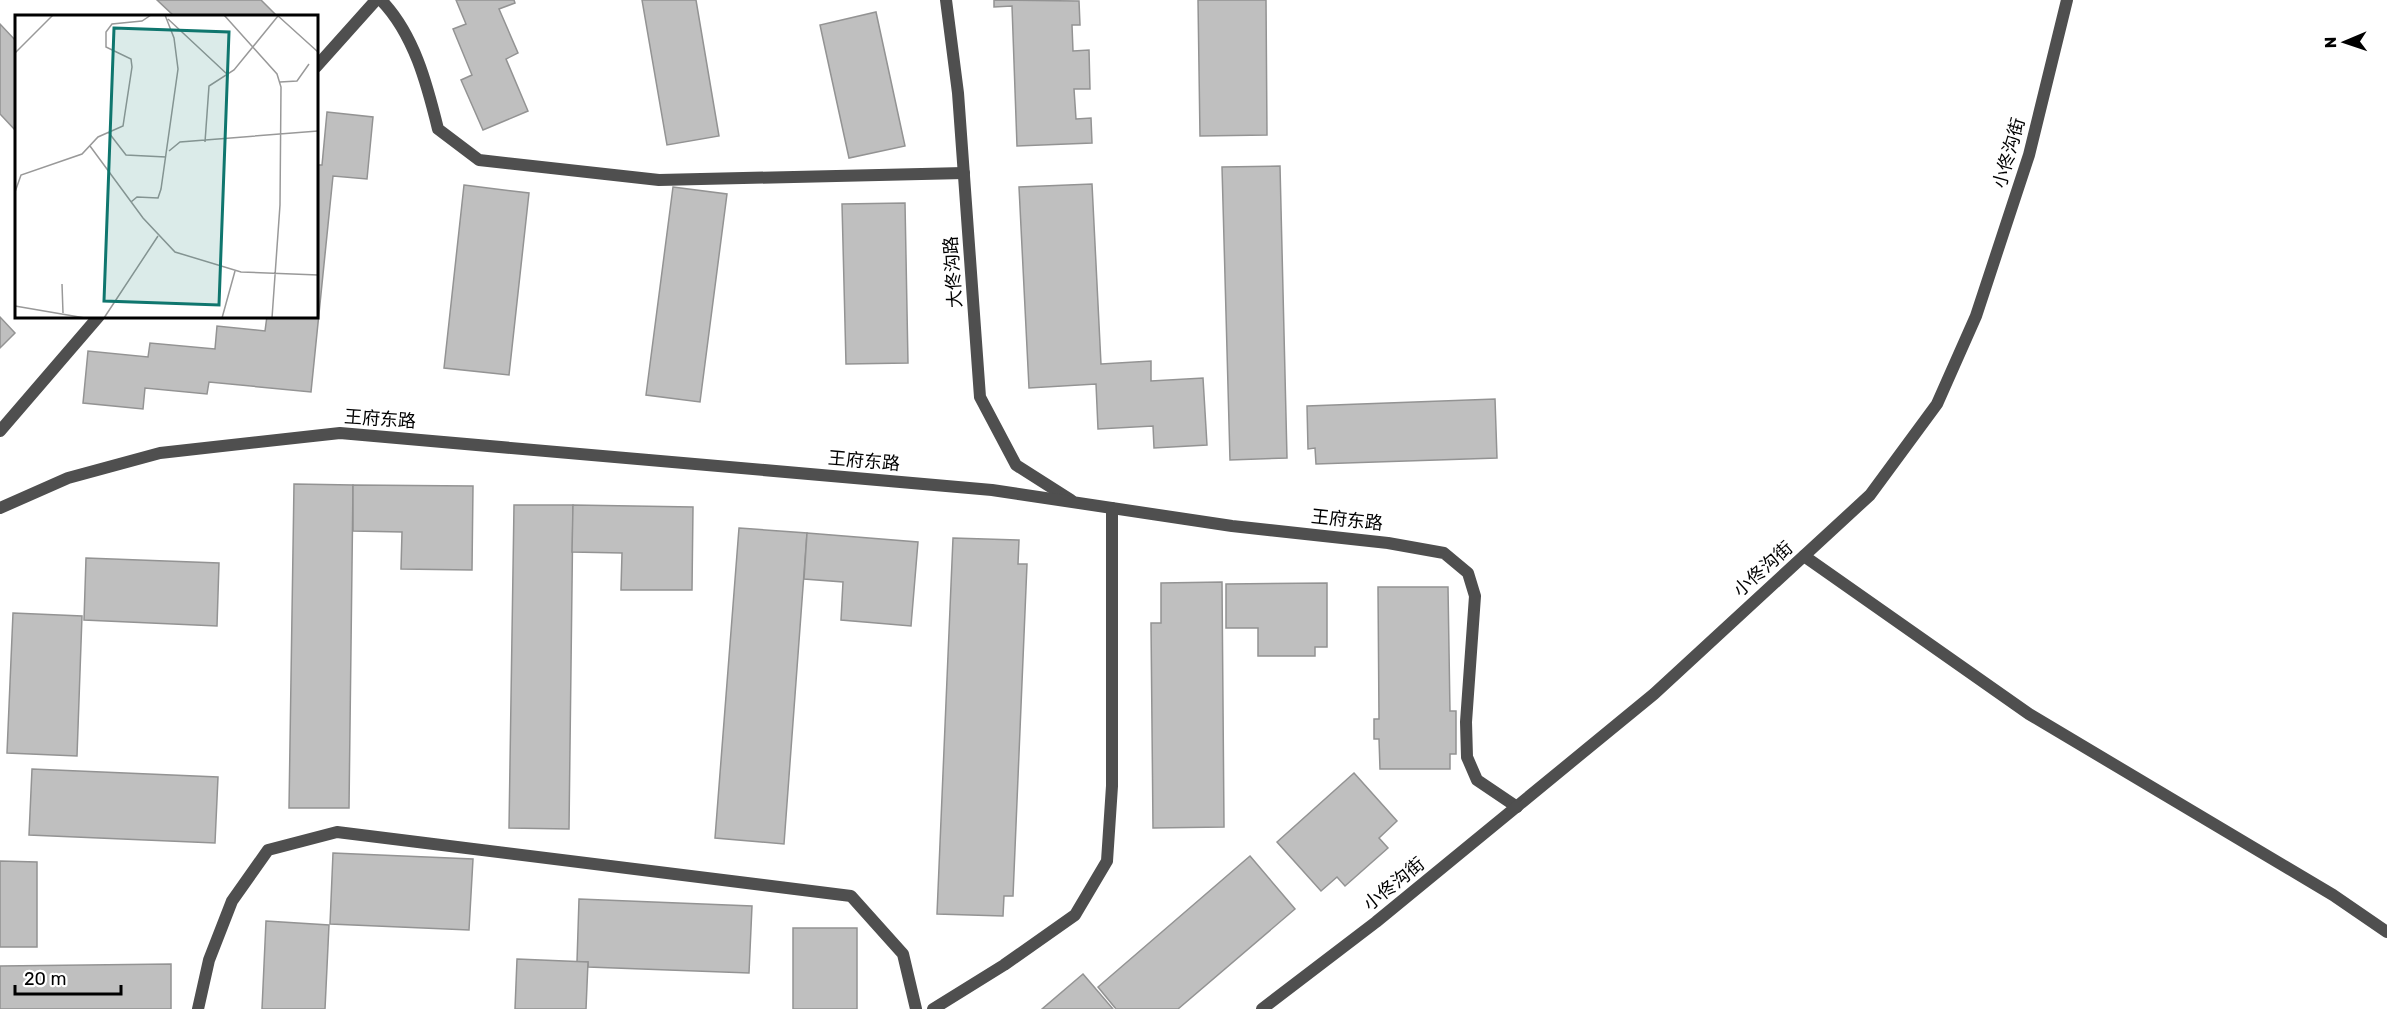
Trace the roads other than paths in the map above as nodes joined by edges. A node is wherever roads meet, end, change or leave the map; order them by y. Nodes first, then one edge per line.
1 (376, 0) edge
2 (381, 0) edge
3 (946, 0) edge
4 (2067, 0) edge
5 (318, 65) edge
6 (964, 173) junction
7 (97, 318) edge
8 (0, 431) edge
9 (1074, 502) junction
10 (0, 508) edge
11 (1112, 508) junction
12 (1804, 556) junction
13 (1517, 807) junction
14 (2387, 932) edge
15 (198, 1009) edge
16 (916, 1009) edge
17 (933, 1009) edge
18 (1262, 1009) edge

1 - 5 street
2 - 6 street
3 - 6 street, 大佟沟路
4 - 12 street, 小佟沟街
6 - 9 street, 大佟沟路
7 - 8 street
9 - 10 street, 王府东路
9 - 11 street, 王府东路
11 - 13 street, 王府东路
11 - 17 street
12 - 13 street, 小佟沟街
12 - 14 street
13 - 18 street, 小佟沟街
15 - 16 street

